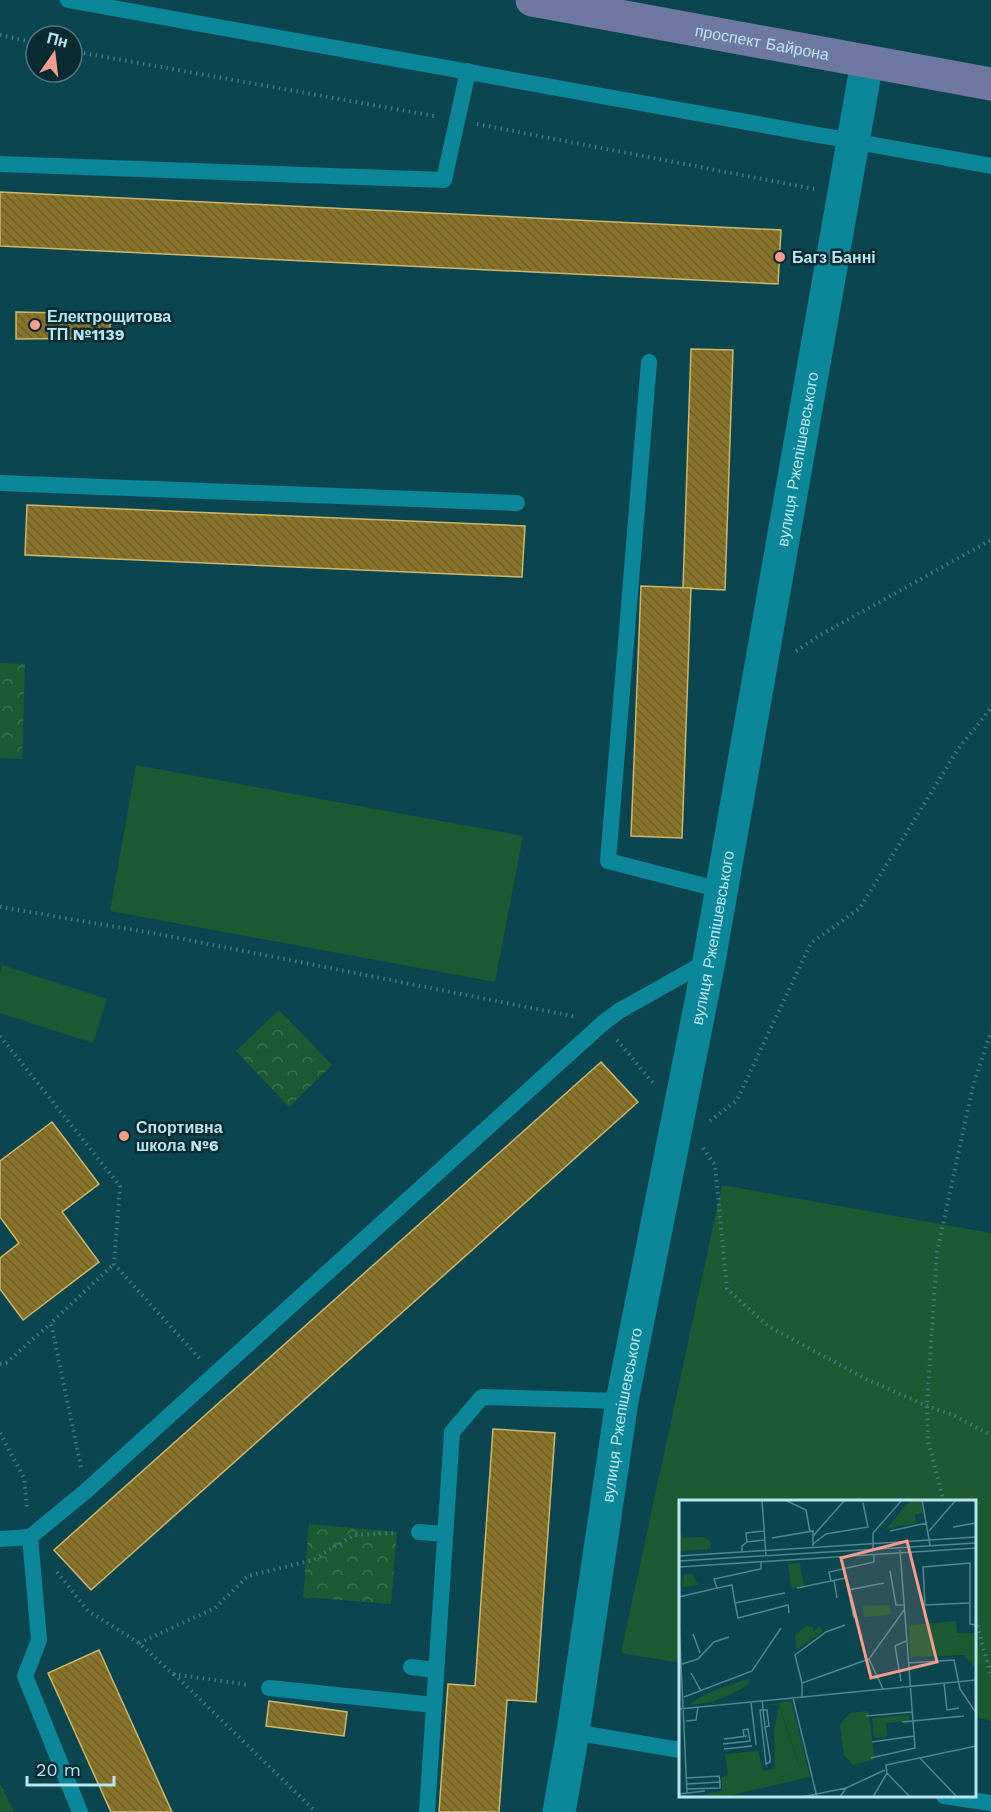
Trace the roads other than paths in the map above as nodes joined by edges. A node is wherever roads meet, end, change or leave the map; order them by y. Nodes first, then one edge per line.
1 (68, 0) edge
2 (532, 0) edge
3 (867, 62) junction
4 (468, 71) junction
5 (991, 84) edge
6 (854, 141) junction
7 (0, 164) edge
8 (991, 166) edge
9 (649, 362) dead end
10 (0, 483) edge
11 (517, 503) dead end
12 (721, 890) junction
13 (709, 961) junction
14 (622, 1401) junction
15 (419, 1532) road end
16 (445, 1534) junction
17 (30, 1537) junction
18 (0, 1539) edge
19 (411, 1667) dead end
20 (436, 1670) junction
21 (269, 1688) road end
22 (434, 1705) junction
23 (573, 1732) junction
24 (679, 1750) edge
25 (952, 1797) edge
26 (991, 1803) edge
27 (80, 1812) edge
28 (427, 1812) edge
29 (559, 1812) edge

1 - 4 lane
2 - 3 main road, проспект Байрона
3 - 5 main road, проспект Байрона
3 - 6 street, вулиця Ржепішевського
4 - 6 lane
4 - 7 lane
6 - 8 lane
6 - 12 street, вулиця Ржепішевського
9 - 12 lane
10 - 11 lane
12 - 13 street, вулиця Ржепішевського
13 - 14 street, вулиця Ржепішевського
13 - 17 lane
14 - 16 lane
14 - 23 street, вулиця Ржепішевського
15 - 16 lane
16 - 20 lane
17 - 18 lane
17 - 27 lane
19 - 20 lane
20 - 22 lane
21 - 22 lane
22 - 28 lane
23 - 24 lane
23 - 29 street, вулиця Ржепішевського
25 - 26 lane

